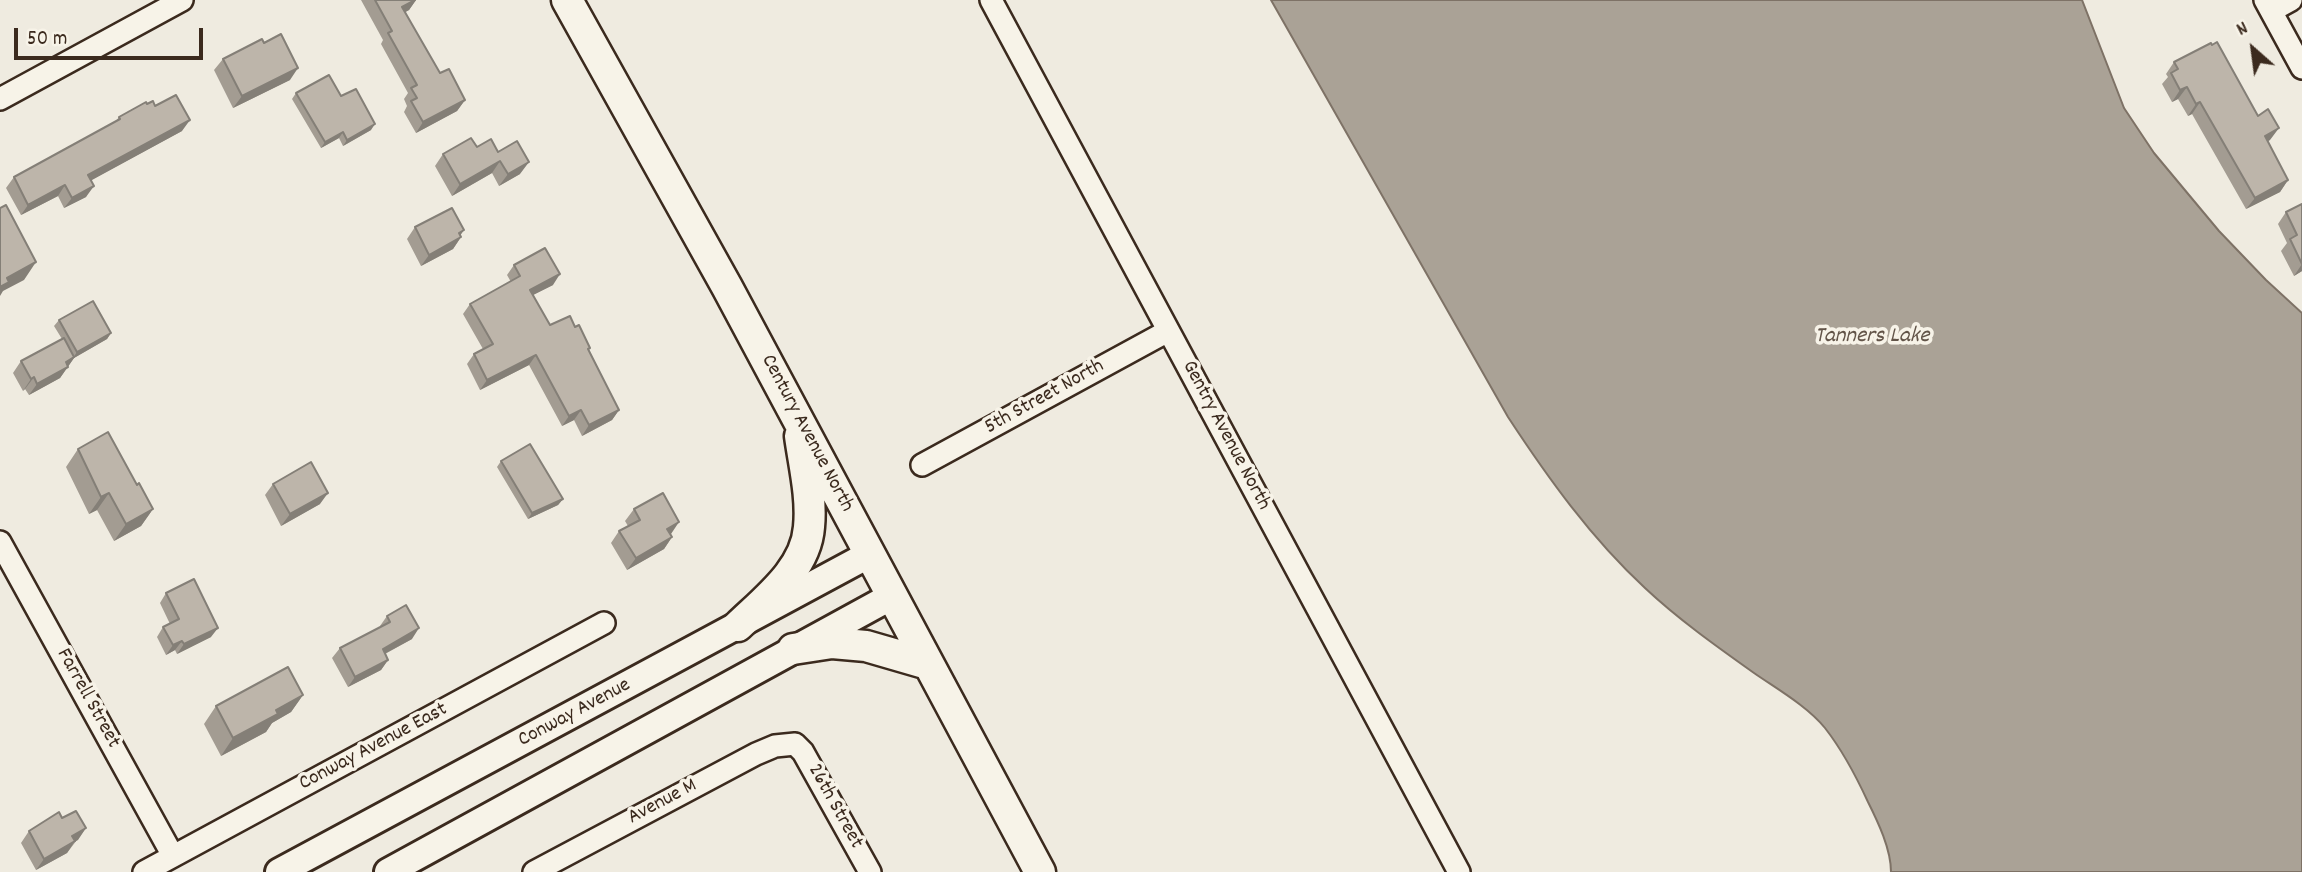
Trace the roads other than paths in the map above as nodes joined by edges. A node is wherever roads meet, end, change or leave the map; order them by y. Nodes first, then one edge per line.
1 (182, 0) edge
2 (567, 0) edge
3 (991, 0) edge
4 (2291, 0) edge
5 (2268, 5) edge
6 (2302, 68) edge
7 (0, 99) edge
8 (1168, 331) junction
9 (797, 418) junction
10 (922, 465) dead end
11 (0, 542) edge
12 (870, 554) junction
13 (892, 596) junction
14 (604, 623) dead end
15 (738, 626) junction
16 (793, 649) junction
17 (928, 664) junction
18 (795, 744) joint
19 (173, 856) junction
20 (144, 872) edge
21 (279, 872) edge
22 (388, 872) edge
23 (534, 872) edge
24 (870, 872) edge
25 (1040, 872) edge
26 (1459, 872) edge

1 - 7 street
2 - 9 main road, Century Avenue North
3 - 8 street, Gentry Avenue North
4 - 5 street
5 - 6 street
8 - 10 street, 5th Street North
8 - 26 street, Gentry Avenue North
9 - 12 main road, Century Avenue North
9 - 15 main road
11 - 19 street, Farrell Street
12 - 13 main road, Century Avenue North
12 - 15 street, Conway Avenue
13 - 16 street
13 - 17 main road, Century Avenue North
14 - 19 street, Conway Avenue East
15 - 21 street, Conway Avenue
16 - 17 main road
16 - 22 street
17 - 25 main road, Century Avenue North
18 - 23 street, Avenue M
18 - 24 street, 26th Street
19 - 20 street, Conway Avenue East

